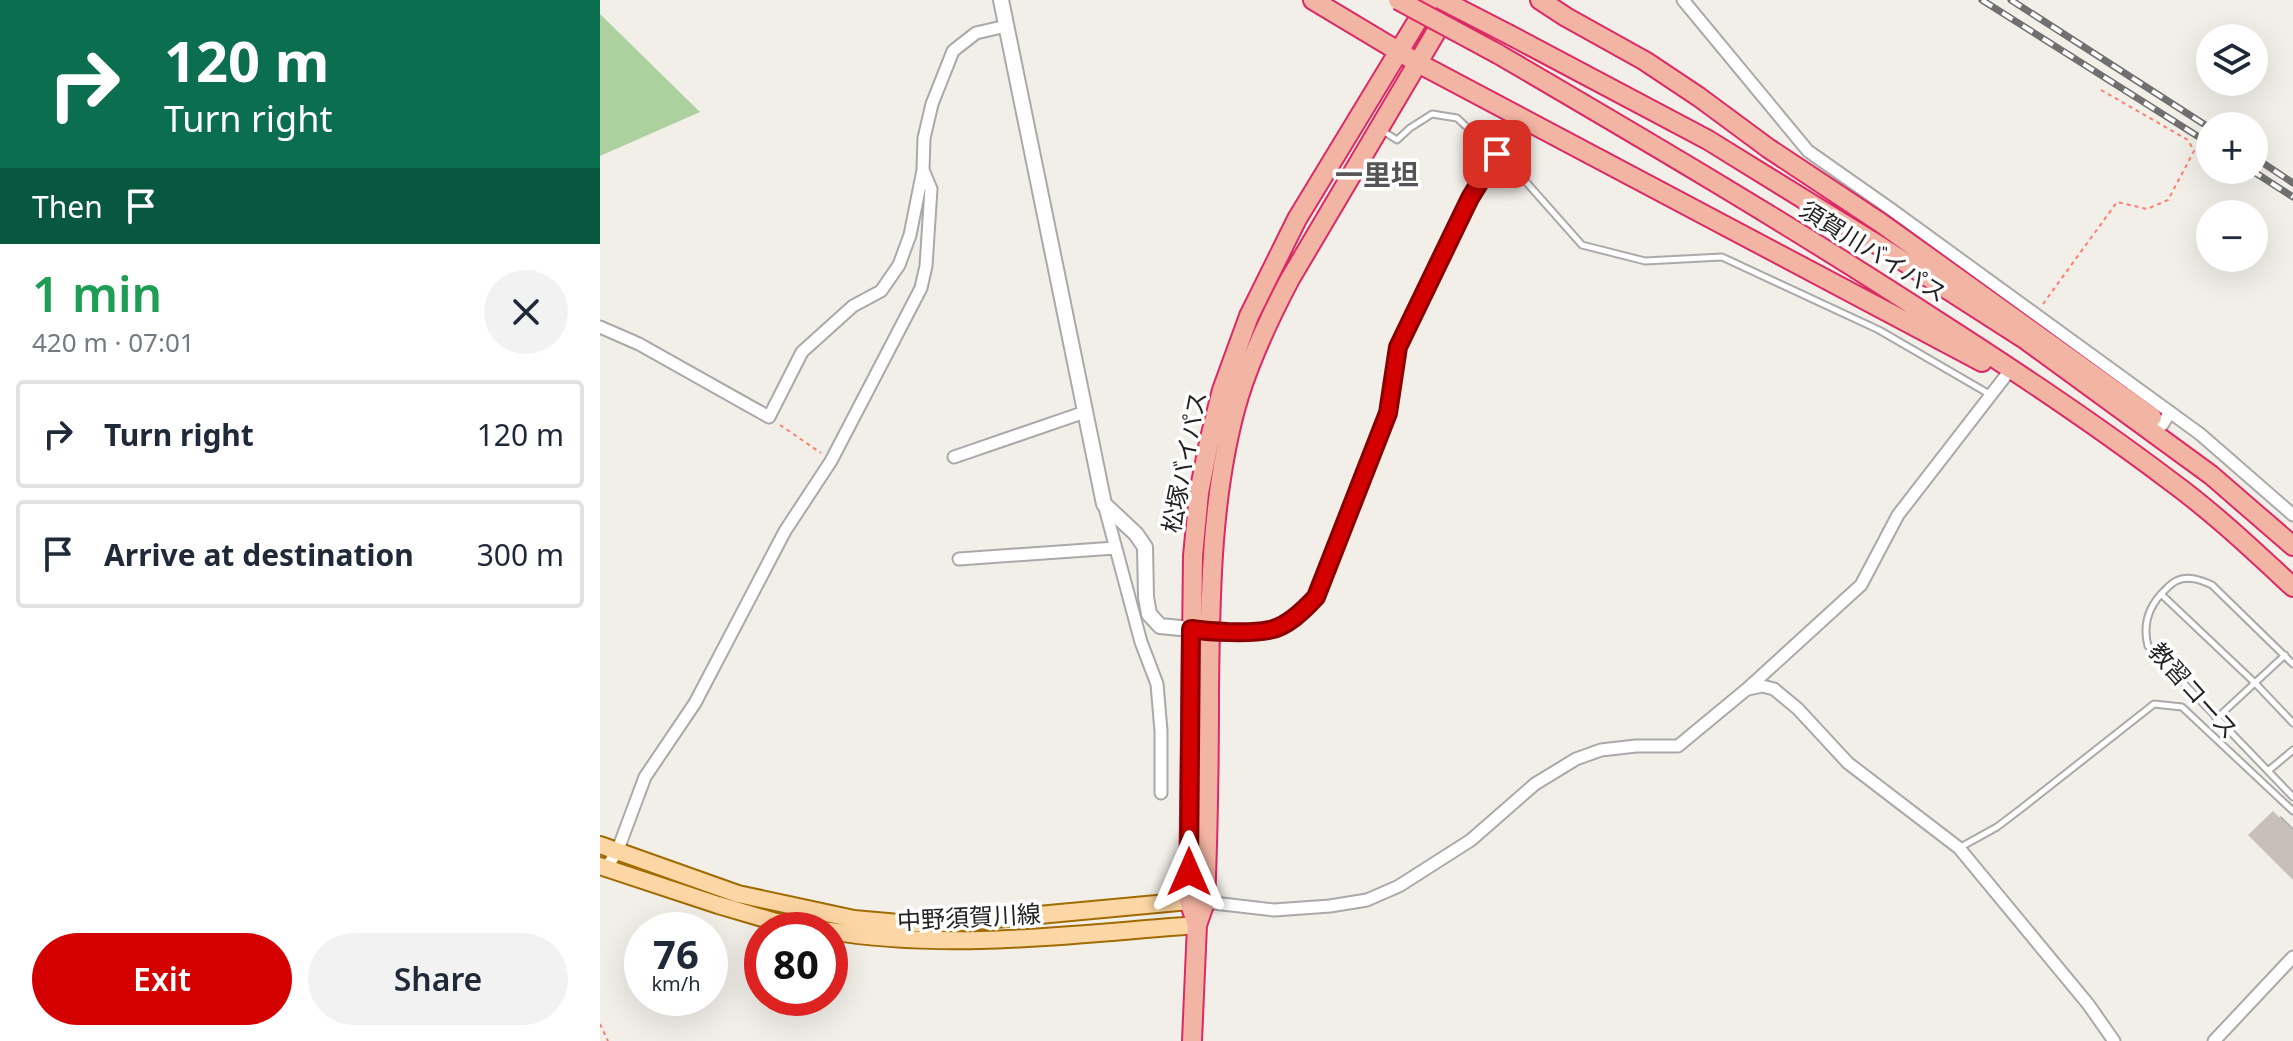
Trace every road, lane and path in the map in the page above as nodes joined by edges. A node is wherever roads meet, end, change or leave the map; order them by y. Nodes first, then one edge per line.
1 (1001, 0) edge
2 (1313, 0) edge
3 (1398, 0) edge
4 (1430, 0) edge
5 (1442, 0) edge
6 (1455, 0) edge
7 (1540, 0) edge
8 (1683, 0) edge
9 (1006, 26) junction
10 (1399, 52) junction
11 (1418, 63) junction
12 (2101, 90) dead end
13 (1380, 129) junction
14 (1497, 154) junction
15 (923, 170) junction
16 (1886, 216) junction
17 (2035, 314) junction
18 (600, 327) edge
19 (2011, 369) junction
20 (2115, 380) junction
21 (1992, 396) junction
22 (1085, 412) junction
23 (769, 417) junction
24 (2166, 418) junction
25 (954, 457) dead end
26 (831, 461) junction
27 (2211, 475) junction
28 (1104, 504) junction
29 (2293, 515) edge
30 (2293, 546) edge
31 (1115, 548) junction
32 (959, 559) dead end
33 (2293, 587) edge
34 (2161, 594) junction
35 (1191, 629) junction
36 (1210, 632) junction
37 (2285, 655) junction
38 (2293, 664) edge
39 (2255, 683) junction
40 (1747, 689) junction
41 (2216, 719) junction
42 (2293, 723) edge
43 (2293, 750) edge
44 (2268, 771) junction
45 (1161, 793) dead end
46 (2293, 797) edge
47 (2293, 811) edge
48 (609, 848) edge
49 (1959, 848) junction
50 (602, 868) edge
51 (1197, 902) junction
52 (744, 912) edge
53 (1197, 925) junction
54 (848, 934) edge
55 (2293, 957) edge
56 (600, 1024) edge
57 (608, 1041) edge
58 (1192, 1041) edge
59 (2114, 1041) edge
60 (2214, 1041) edge

1 - 9 street
2 - 10 highway
3 - 19 highway, 須賀川バイパス, bridge
4 - 10 highway, 松塚バイパス
5 - 27 highway, 須賀川バイパス, bridge
6 - 11 highway, 松塚バイパス
7 - 16 highway
8 - 16 street
9 - 15 street
9 - 22 street
10 - 11 highway
10 - 35 highway, 松塚バイパス
11 - 13 highway, 松塚バイパス
11 - 19 highway
12 - 17 path
13 - 14 lane
13 - 36 highway, 松塚バイパス
14 - 21 lane
14 - 36 lane
15 - 23 street
15 - 26 street
16 - 17 street
16 - 20 highway
17 - 20 street
18 - 23 street
19 - 21 street
19 - 33 highway, 須賀川バイパス
20 - 24 highway
21 - 40 street
22 - 25 street
22 - 28 street
23 - 26 path
24 - 27 highway
24 - 29 street
26 - 48 street
27 - 30 highway, 須賀川バイパス
28 - 31 street
28 - 35 street
31 - 32 street
31 - 45 street
34 - 37 lane
34 - 39 lane
34 - 41 lane, 教習コース
35 - 36 street
35 - 51 highway, 松塚バイパス
36 - 51 highway, 松塚バイパス
37 - 38 lane
37 - 39 lane
39 - 41 lane
39 - 42 lane
40 - 49 street
40 - 51 street
41 - 44 lane, 教習コース
43 - 44 lane
44 - 46 lane, 教習コース
47 - 49 lane
48 - 50 street
48 - 51 main road, 中野須賀川線
49 - 59 street
50 - 52 main road, 中野須賀川線
51 - 53 highway, 松塚バイパス
53 - 54 main road, 中野須賀川線
53 - 58 highway, 松塚バイパス
55 - 60 street
56 - 57 path

